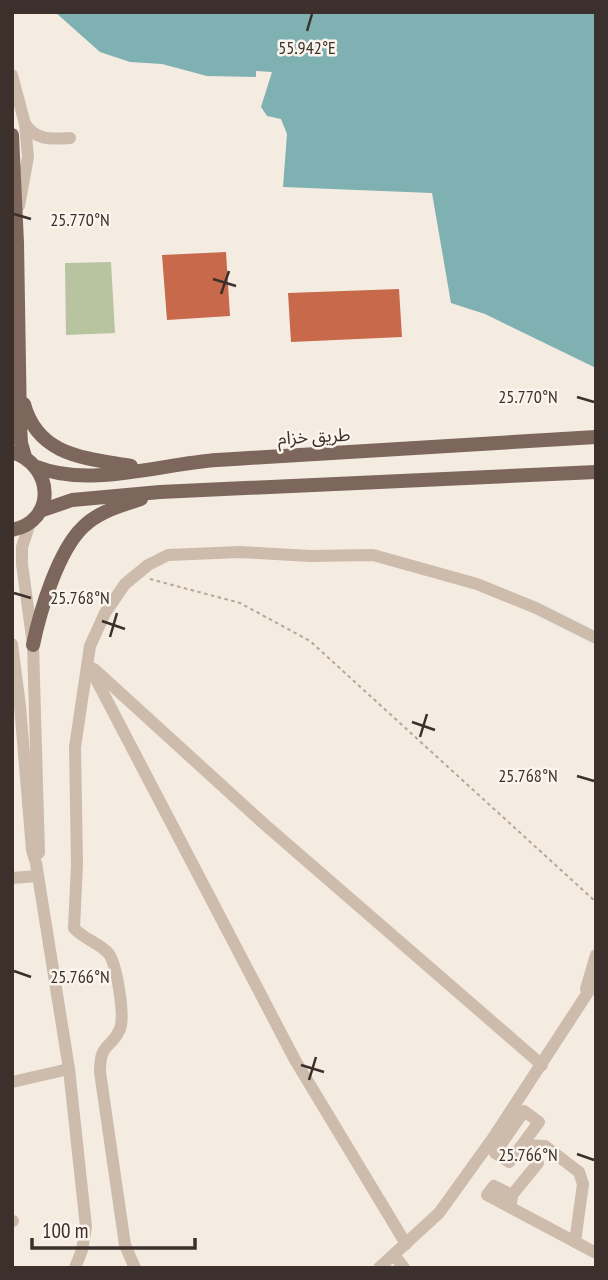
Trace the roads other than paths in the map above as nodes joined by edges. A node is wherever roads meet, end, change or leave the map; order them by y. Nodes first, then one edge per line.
1 (12, 75) edge
2 (25, 124) junction
3 (12, 135) edge
4 (70, 138) dead end
5 (44, 139) junction
6 (29, 157) junction
7 (17, 231) junction
8 (19, 385) junction
9 (596, 437) edge
10 (19, 454) edge
11 (37, 467) junction
12 (146, 469) junction
13 (596, 472) edge
14 (160, 492) junction
15 (40, 512) junction
16 (30, 523) junction
17 (12, 530) edge
18 (596, 638) edge
19 (12, 644) edge
20 (33, 645) junction
21 (88, 663) junction
22 (147, 716) junction
23 (125, 732) junction
24 (37, 870) junction
25 (12, 878) edge
26 (596, 955) edge
27 (596, 980) edge
28 (584, 996) junction
29 (542, 1065) junction
30 (69, 1069) junction
31 (12, 1082) edge
32 (522, 1144) dead end
33 (538, 1163) dead end
34 (512, 1195) junction
35 (519, 1213) junction
36 (575, 1242) junction
37 (406, 1244) junction
38 (596, 1253) edge
39 (394, 1255) junction
40 (75, 1268) edge
41 (135, 1268) edge
42 (379, 1268) edge
43 (404, 1268) edge

1 - 2 street
2 - 5 street
2 - 6 street
3 - 7 main road
4 - 5 street
5 - 6 street
6 - 7 street
7 - 8 main road
8 - 10 main road
8 - 12 main road
9 - 12 main road, طريق خزام
10 - 11 main road
11 - 12 main road, طريق خزام
11 - 15 main road
13 - 14 main road
14 - 15 main road
14 - 20 main road
15 - 16 main road
16 - 17 main road
16 - 20 street
18 - 21 street
19 - 24 street
20 - 24 street
21 - 22 street
21 - 23 street
21 - 41 street
22 - 23 street
22 - 29 street
23 - 37 street
24 - 25 street
24 - 30 street
26 - 28 street
27 - 28 street
28 - 29 street
29 - 37 street
30 - 31 street
30 - 40 street
32 - 36 street
33 - 34 street
34 - 35 street
34 - 35 street
35 - 36 street
36 - 38 street
37 - 39 street
39 - 42 street
39 - 43 street

